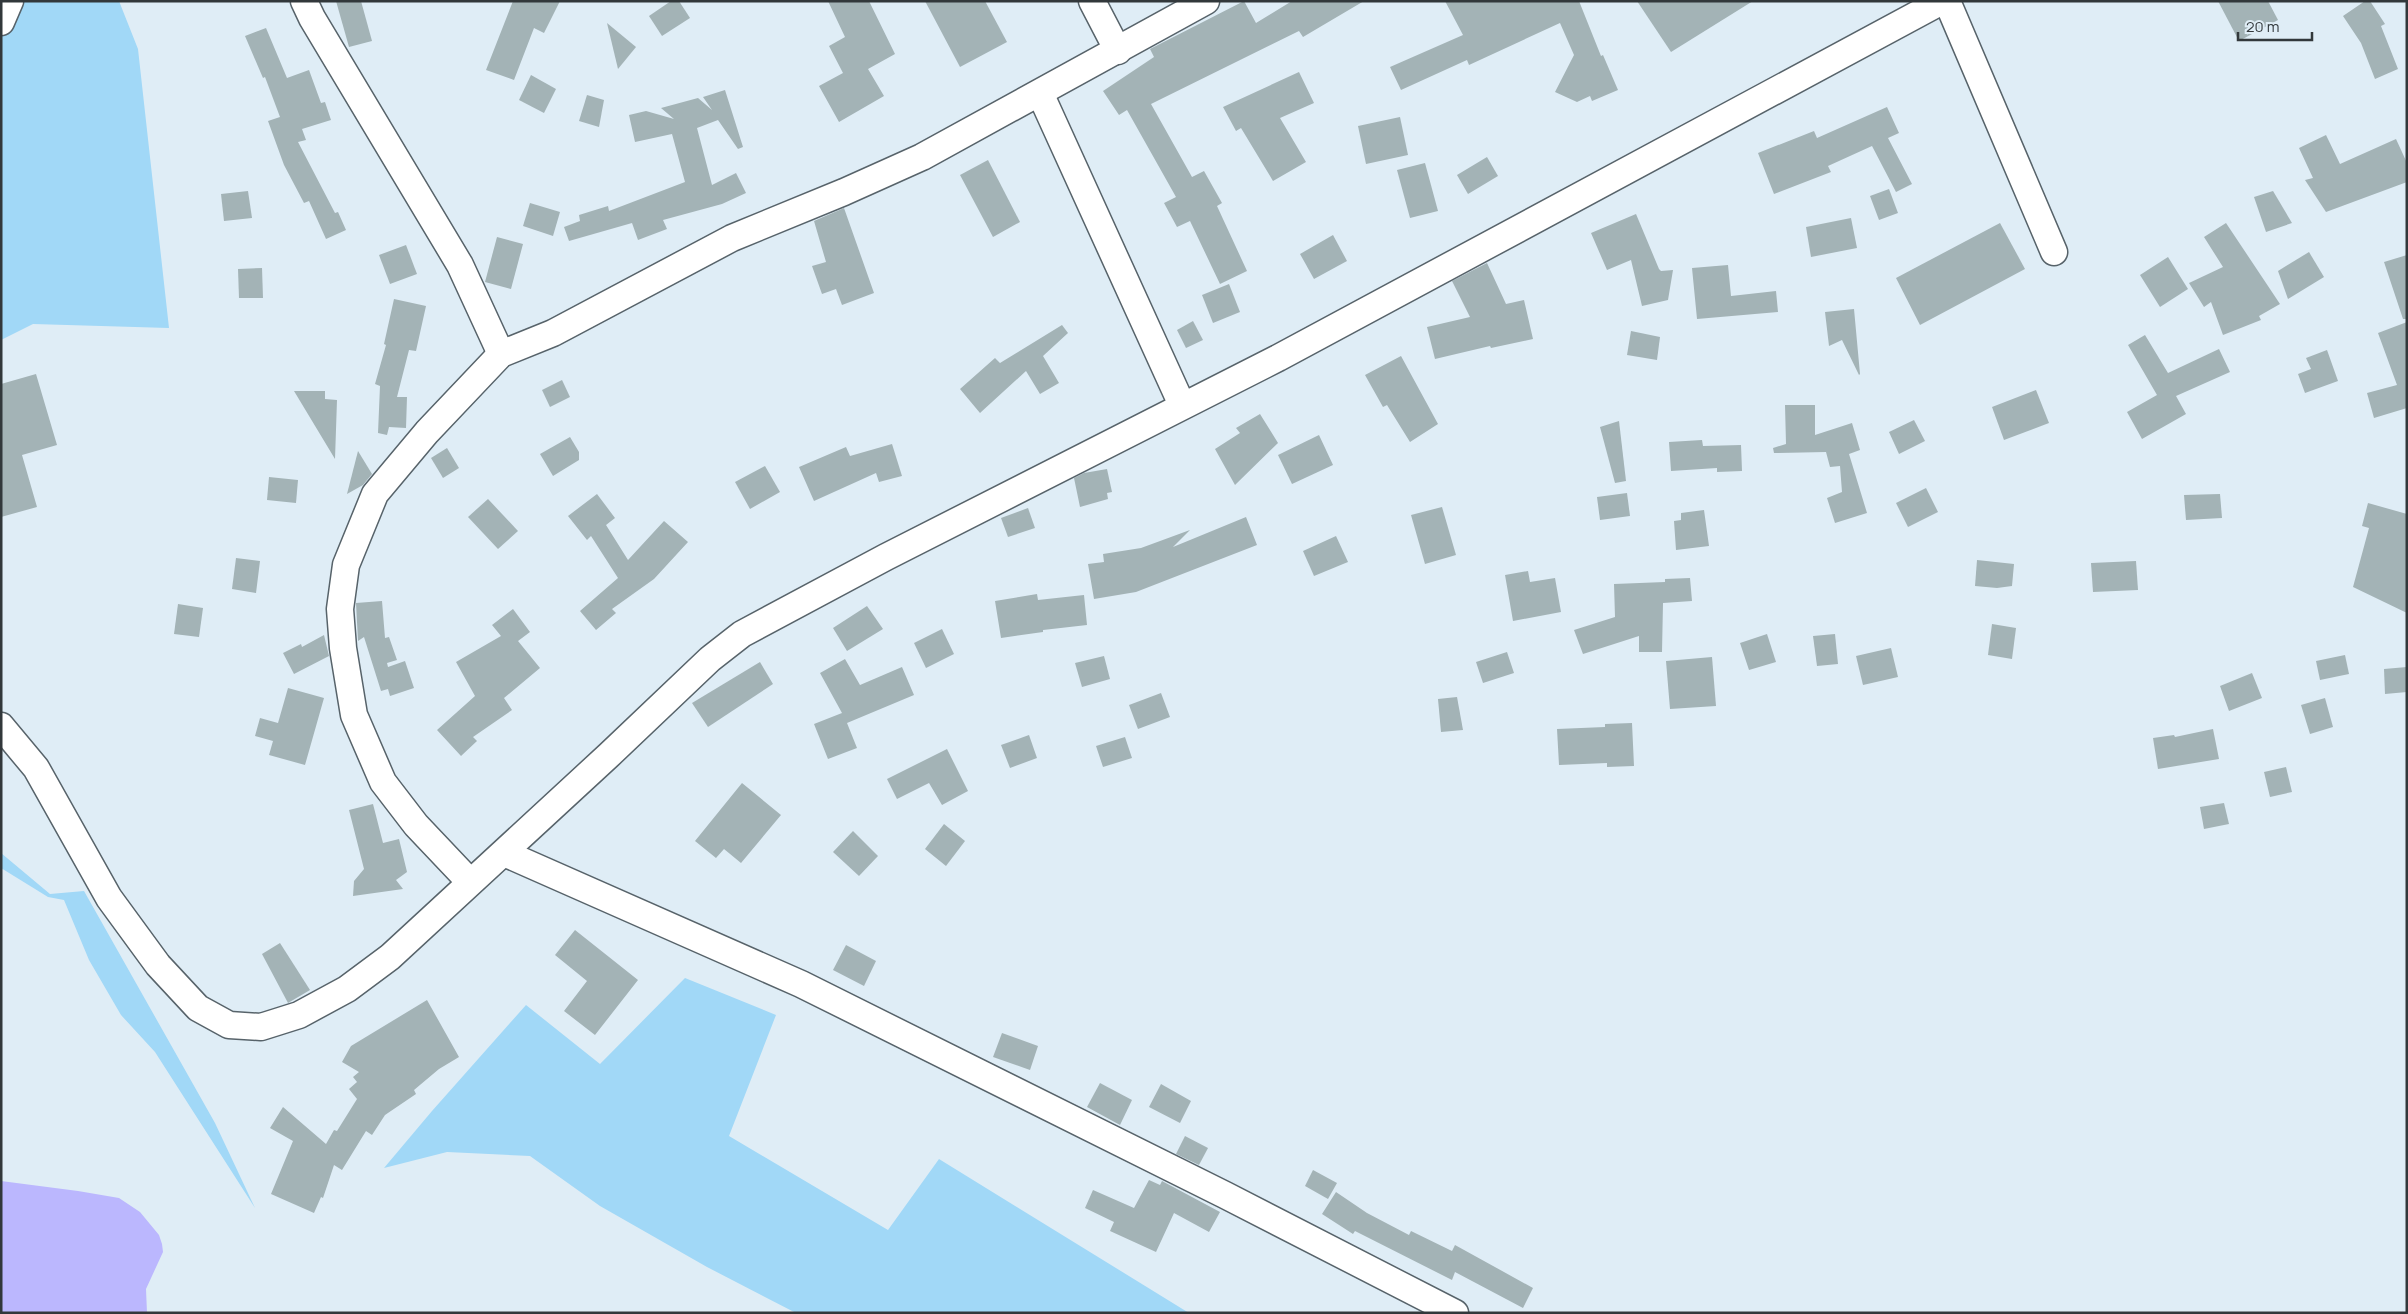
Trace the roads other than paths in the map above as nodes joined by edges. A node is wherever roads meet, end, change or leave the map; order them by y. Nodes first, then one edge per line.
1 (10, 1) edge
2 (304, 1) edge
3 (1092, 1) edge
4 (1206, 1) edge
5 (1942, 1) edge
6 (1947, 1) edge
7 (1, 22) edge
8 (1118, 51) junction
9 (1040, 93) junction
10 (2054, 252) dead end
11 (501, 354) junction
12 (1182, 405) junction
13 (1, 726) edge
14 (504, 853) junction
15 (470, 882) junction
16 (1455, 1313) edge

1 - 7 street
2 - 11 street
3 - 8 street
4 - 8 street
5 - 12 street
6 - 10 street
8 - 9 street
9 - 11 street
9 - 12 street
11 - 15 street
12 - 14 street
13 - 15 street
14 - 15 street
14 - 16 street

